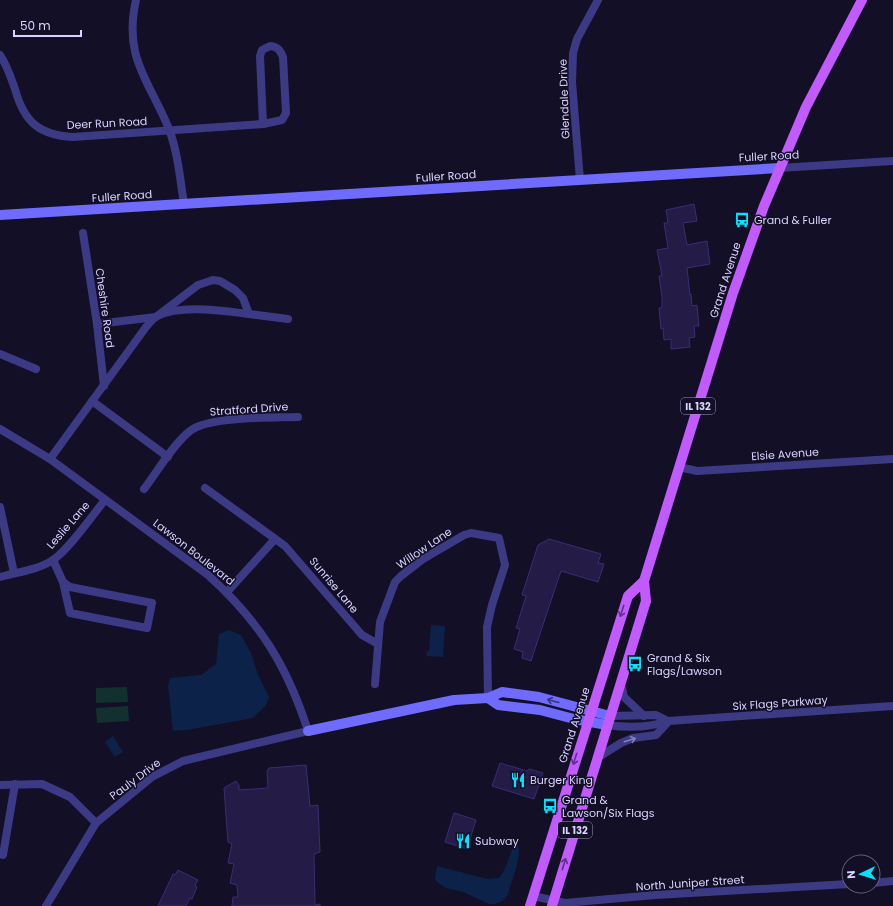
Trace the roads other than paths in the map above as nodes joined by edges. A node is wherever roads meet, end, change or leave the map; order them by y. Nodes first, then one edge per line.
1 (136, 0) edge
2 (598, 0) edge
3 (862, 0) edge
4 (0, 55) edge
5 (263, 124) junction
6 (169, 130) junction
7 (893, 161) edge
8 (779, 168) junction
9 (580, 180) junction
10 (184, 204) junction
11 (0, 216) edge
12 (83, 234) dead end
13 (249, 314) junction
14 (156, 316) junction
15 (288, 319) dead end
16 (97, 324) junction
17 (0, 354) edge
18 (36, 369) dead end
19 (104, 386) junction
20 (92, 401) junction
21 (298, 417) dead end
22 (0, 429) edge
23 (168, 457) junction
24 (50, 458) junction
25 (893, 459) edge
26 (679, 467) junction
27 (205, 488) dead end
28 (144, 489) dead end
29 (105, 500) junction
30 (0, 507) edge
31 (275, 539) junction
32 (53, 560) junction
33 (14, 573) junction
34 (0, 577) edge
35 (644, 581) junction
36 (63, 582) junction
37 (227, 592) junction
38 (378, 644) junction
39 (620, 681) junction
40 (375, 684) dead end
41 (488, 698) junction
42 (893, 706) edge
43 (590, 711) junction
44 (644, 716) junction
45 (608, 720) junction
46 (587, 721) junction
47 (668, 721) junction
48 (308, 731) junction
49 (596, 758) junction
50 (15, 784) junction
51 (0, 785) edge
52 (96, 823) junction
53 (0, 854) edge
54 (893, 881) edge
55 (881, 882) edge
56 (841, 884) edge
57 (532, 901) edge
58 (552, 904) edge
59 (46, 906) edge

1 - 6 street
2 - 9 street, Glendale Drive
3 - 8 main road, Grand Avenue
4 - 6 street, Deer Run Road
5 - 5 street, Deer Run Road
5 - 6 street, Deer Run Road
6 - 10 street
7 - 8 street, Fuller Road
8 - 9 street, Fuller Road
8 - 26 main road, Grand Avenue / IL 132
9 - 10 street, Fuller Road
10 - 11 street, Fuller Road
12 - 16 street, Cheshire Road
13 - 14 street
13 - 14 street
13 - 15 street
14 - 16 street
14 - 19 street
16 - 19 street, Cheshire Road
17 - 18 street
19 - 20 street
20 - 23 street
20 - 24 street
21 - 23 street, Stratford Drive
22 - 24 street, Lawson Boulevard
23 - 28 street, Stratford Drive
24 - 29 street, Lawson Boulevard
25 - 26 street, Elsie Avenue
26 - 35 main road, Grand Avenue / IL 132
27 - 31 street, Sunrise Lane
29 - 32 street, Leslie Lane
29 - 37 street, Lawson Boulevard
30 - 33 street
31 - 37 street
31 - 38 street, Sunrise Lane
32 - 33 street, Leslie Lane
32 - 36 street
33 - 34 street, Leslie Lane
35 - 39 main road, Grand Avenue / IL 132
35 -> 43 main road, Grand Avenue / IL 132
36 - 36 street
37 - 48 street, Lawson Boulevard
38 - 40 street, Willow Lane
38 - 41 street, Willow Lane
39 - 44 street
39 - 45 main road, Grand Avenue / IL 132
43 -> 41 street
41 - 46 street
41 - 48 street
42 - 47 street, Six Flags Parkway
43 - 45 street
43 - 46 main road, Grand Avenue / IL 132
44 - 45 street, Six Flags Parkway
44 - 47 street, Six Flags Parkway
45 - 46 street
45 - 47 street, Six Flags Parkway
45 - 49 main road, Grand Avenue / IL 132
46 -> 57 main road, Grand Avenue / IL 132
49 -> 47 street
48 - 52 street, Pauly Drive
58 -> 49 main road, Grand Avenue / IL 132
50 - 51 street
50 - 52 street
50 - 53 street
52 - 59 street, Pauly Drive
54 - 55 street
56 - 58 street, North Juniper Street
57 - 58 street, North Juniper Street

